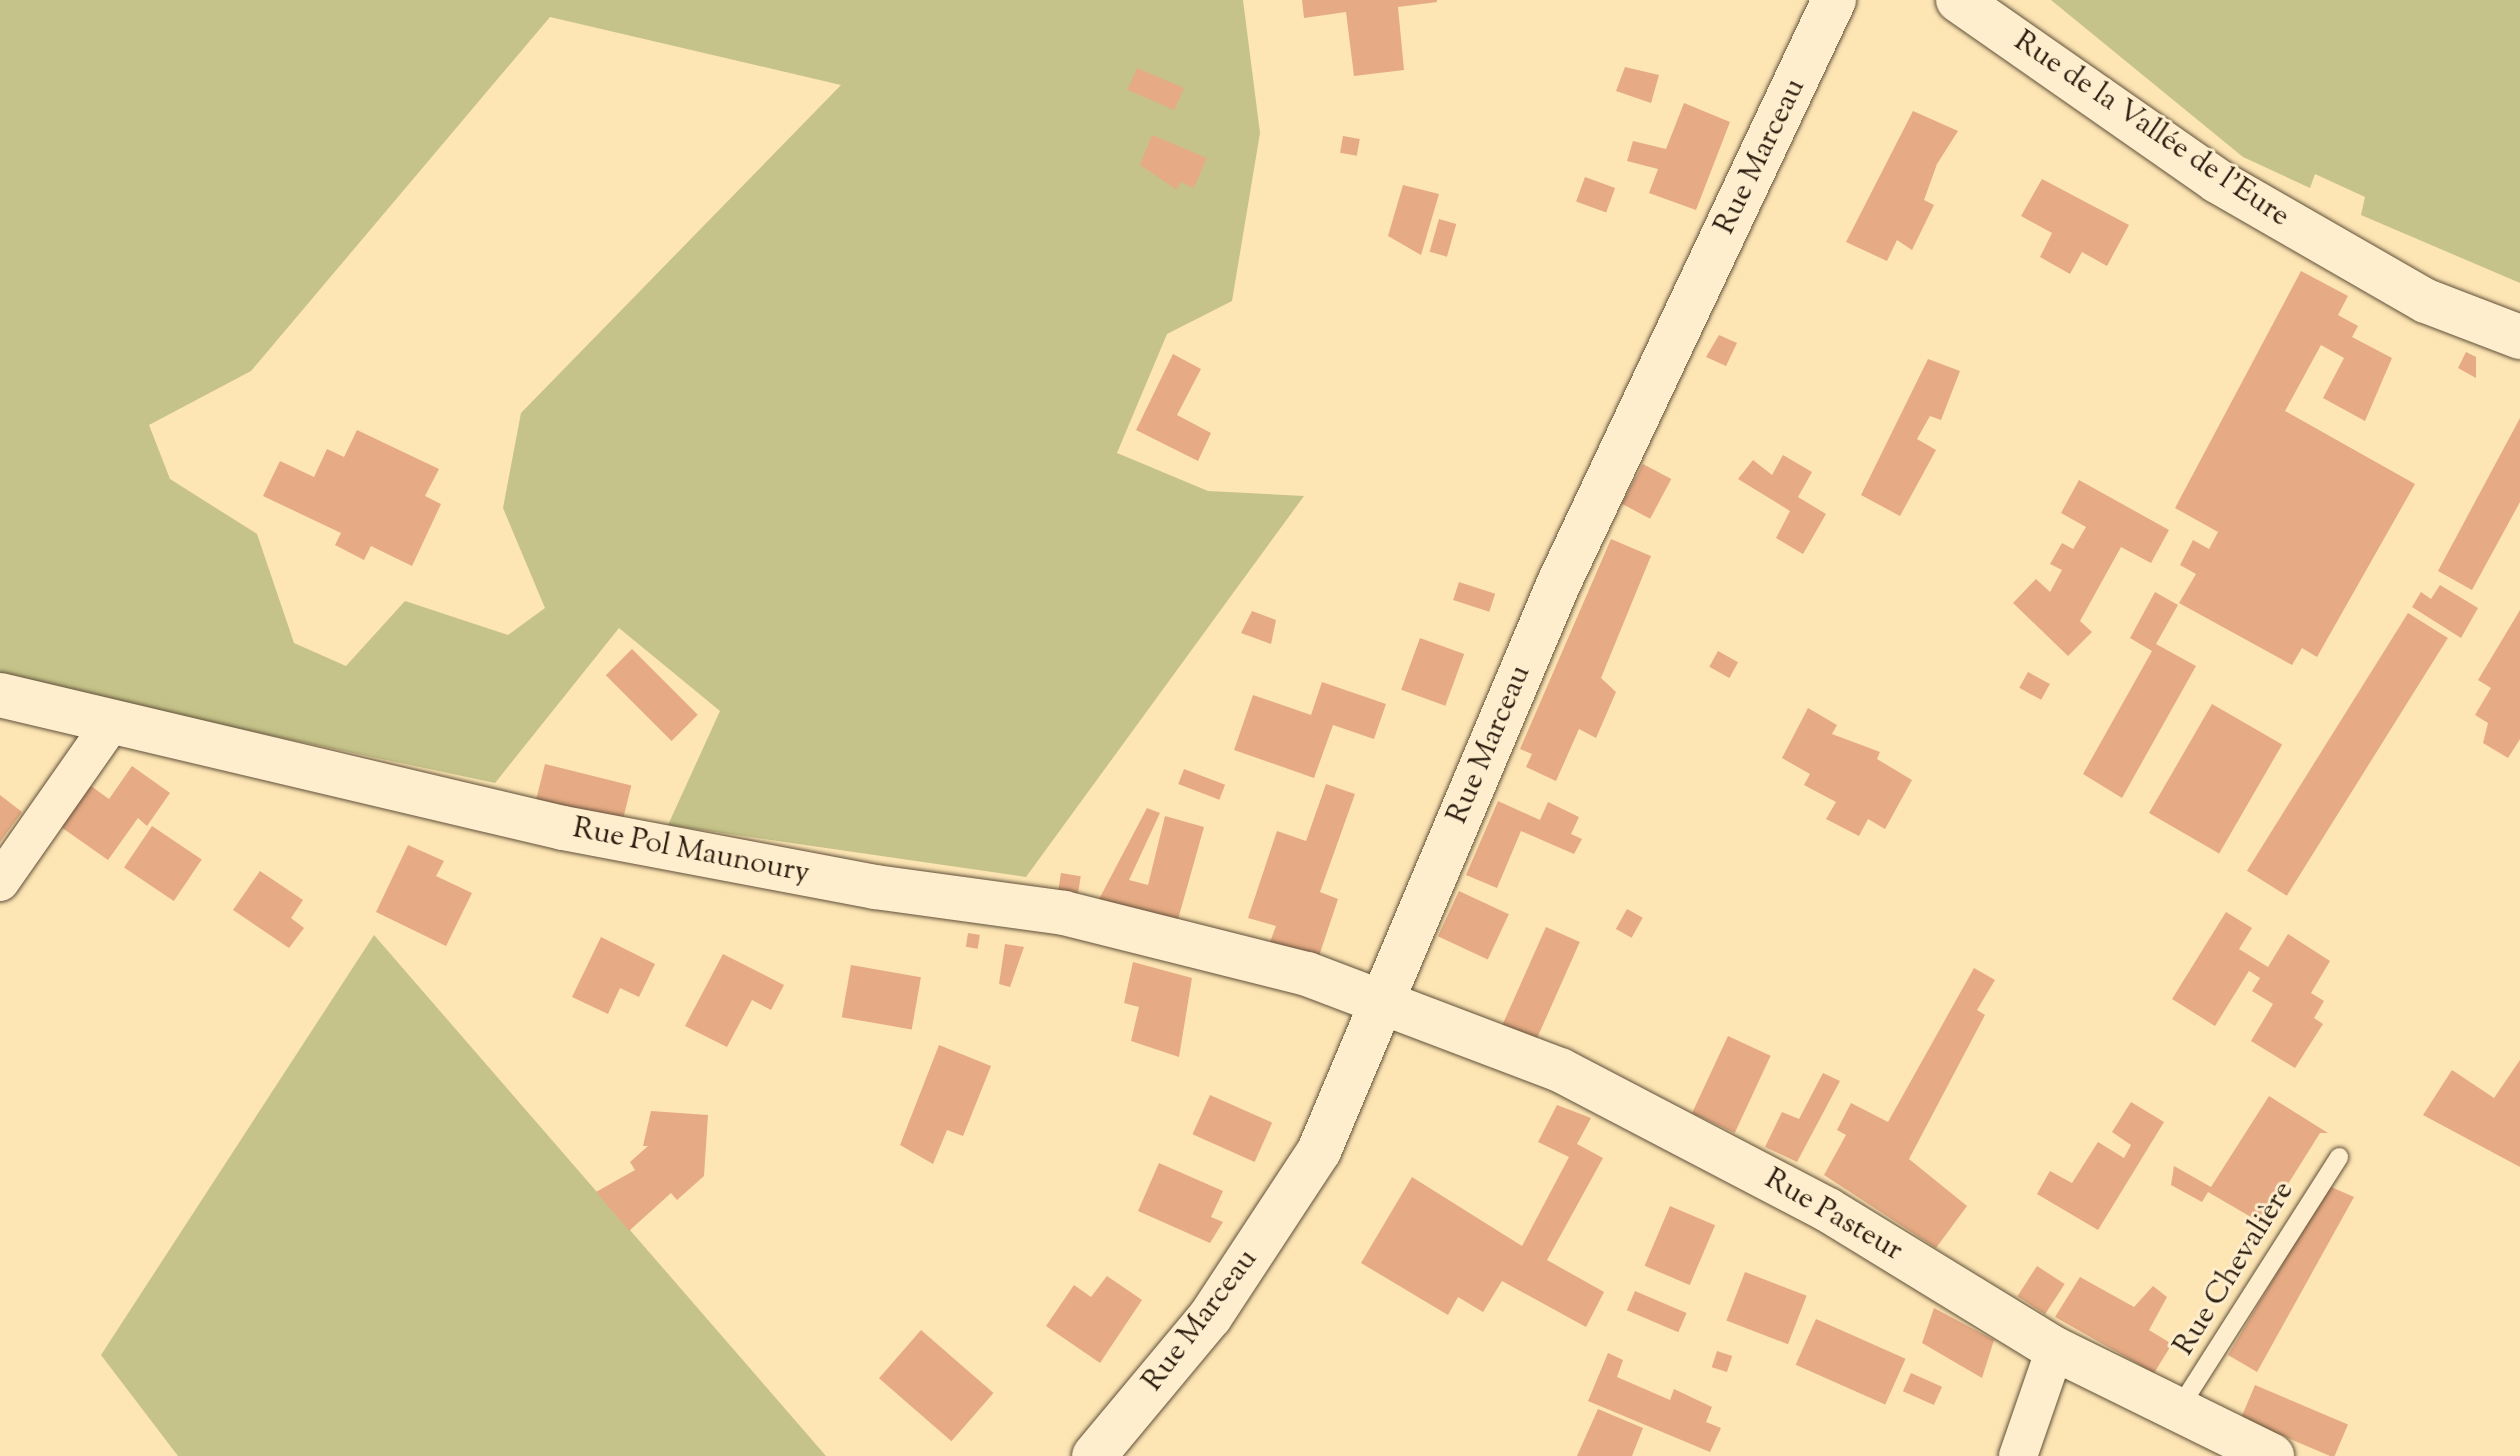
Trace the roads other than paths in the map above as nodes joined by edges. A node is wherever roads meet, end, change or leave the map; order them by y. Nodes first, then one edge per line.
1 (1834, 0) edge
2 (1958, 0) edge
3 (2520, 337) edge
4 (0, 695) edge
5 (112, 722) junction
6 (0, 882) edge
7 (1383, 999) junction
8 (2339, 1157) dead end
9 (2055, 1349) junction
10 (2178, 1410) junction
11 (1094, 1456) edge
12 (2018, 1456) edge
13 (2272, 1456) edge

1 - 7 street, Rue Marceau
2 - 3 street, Rue de la Vallée de l'Eure
4 - 5 street, Rue Pol Maunoury
5 - 6 street
5 - 7 street, Rue Pol Maunoury
7 - 9 street, Rue Pasteur
7 - 11 street, Rue Marceau
8 - 10 lane, Rue Chevalière
9 - 10 street, Rue Pasteur
9 - 12 street
10 - 13 street, Rue Pasteur

